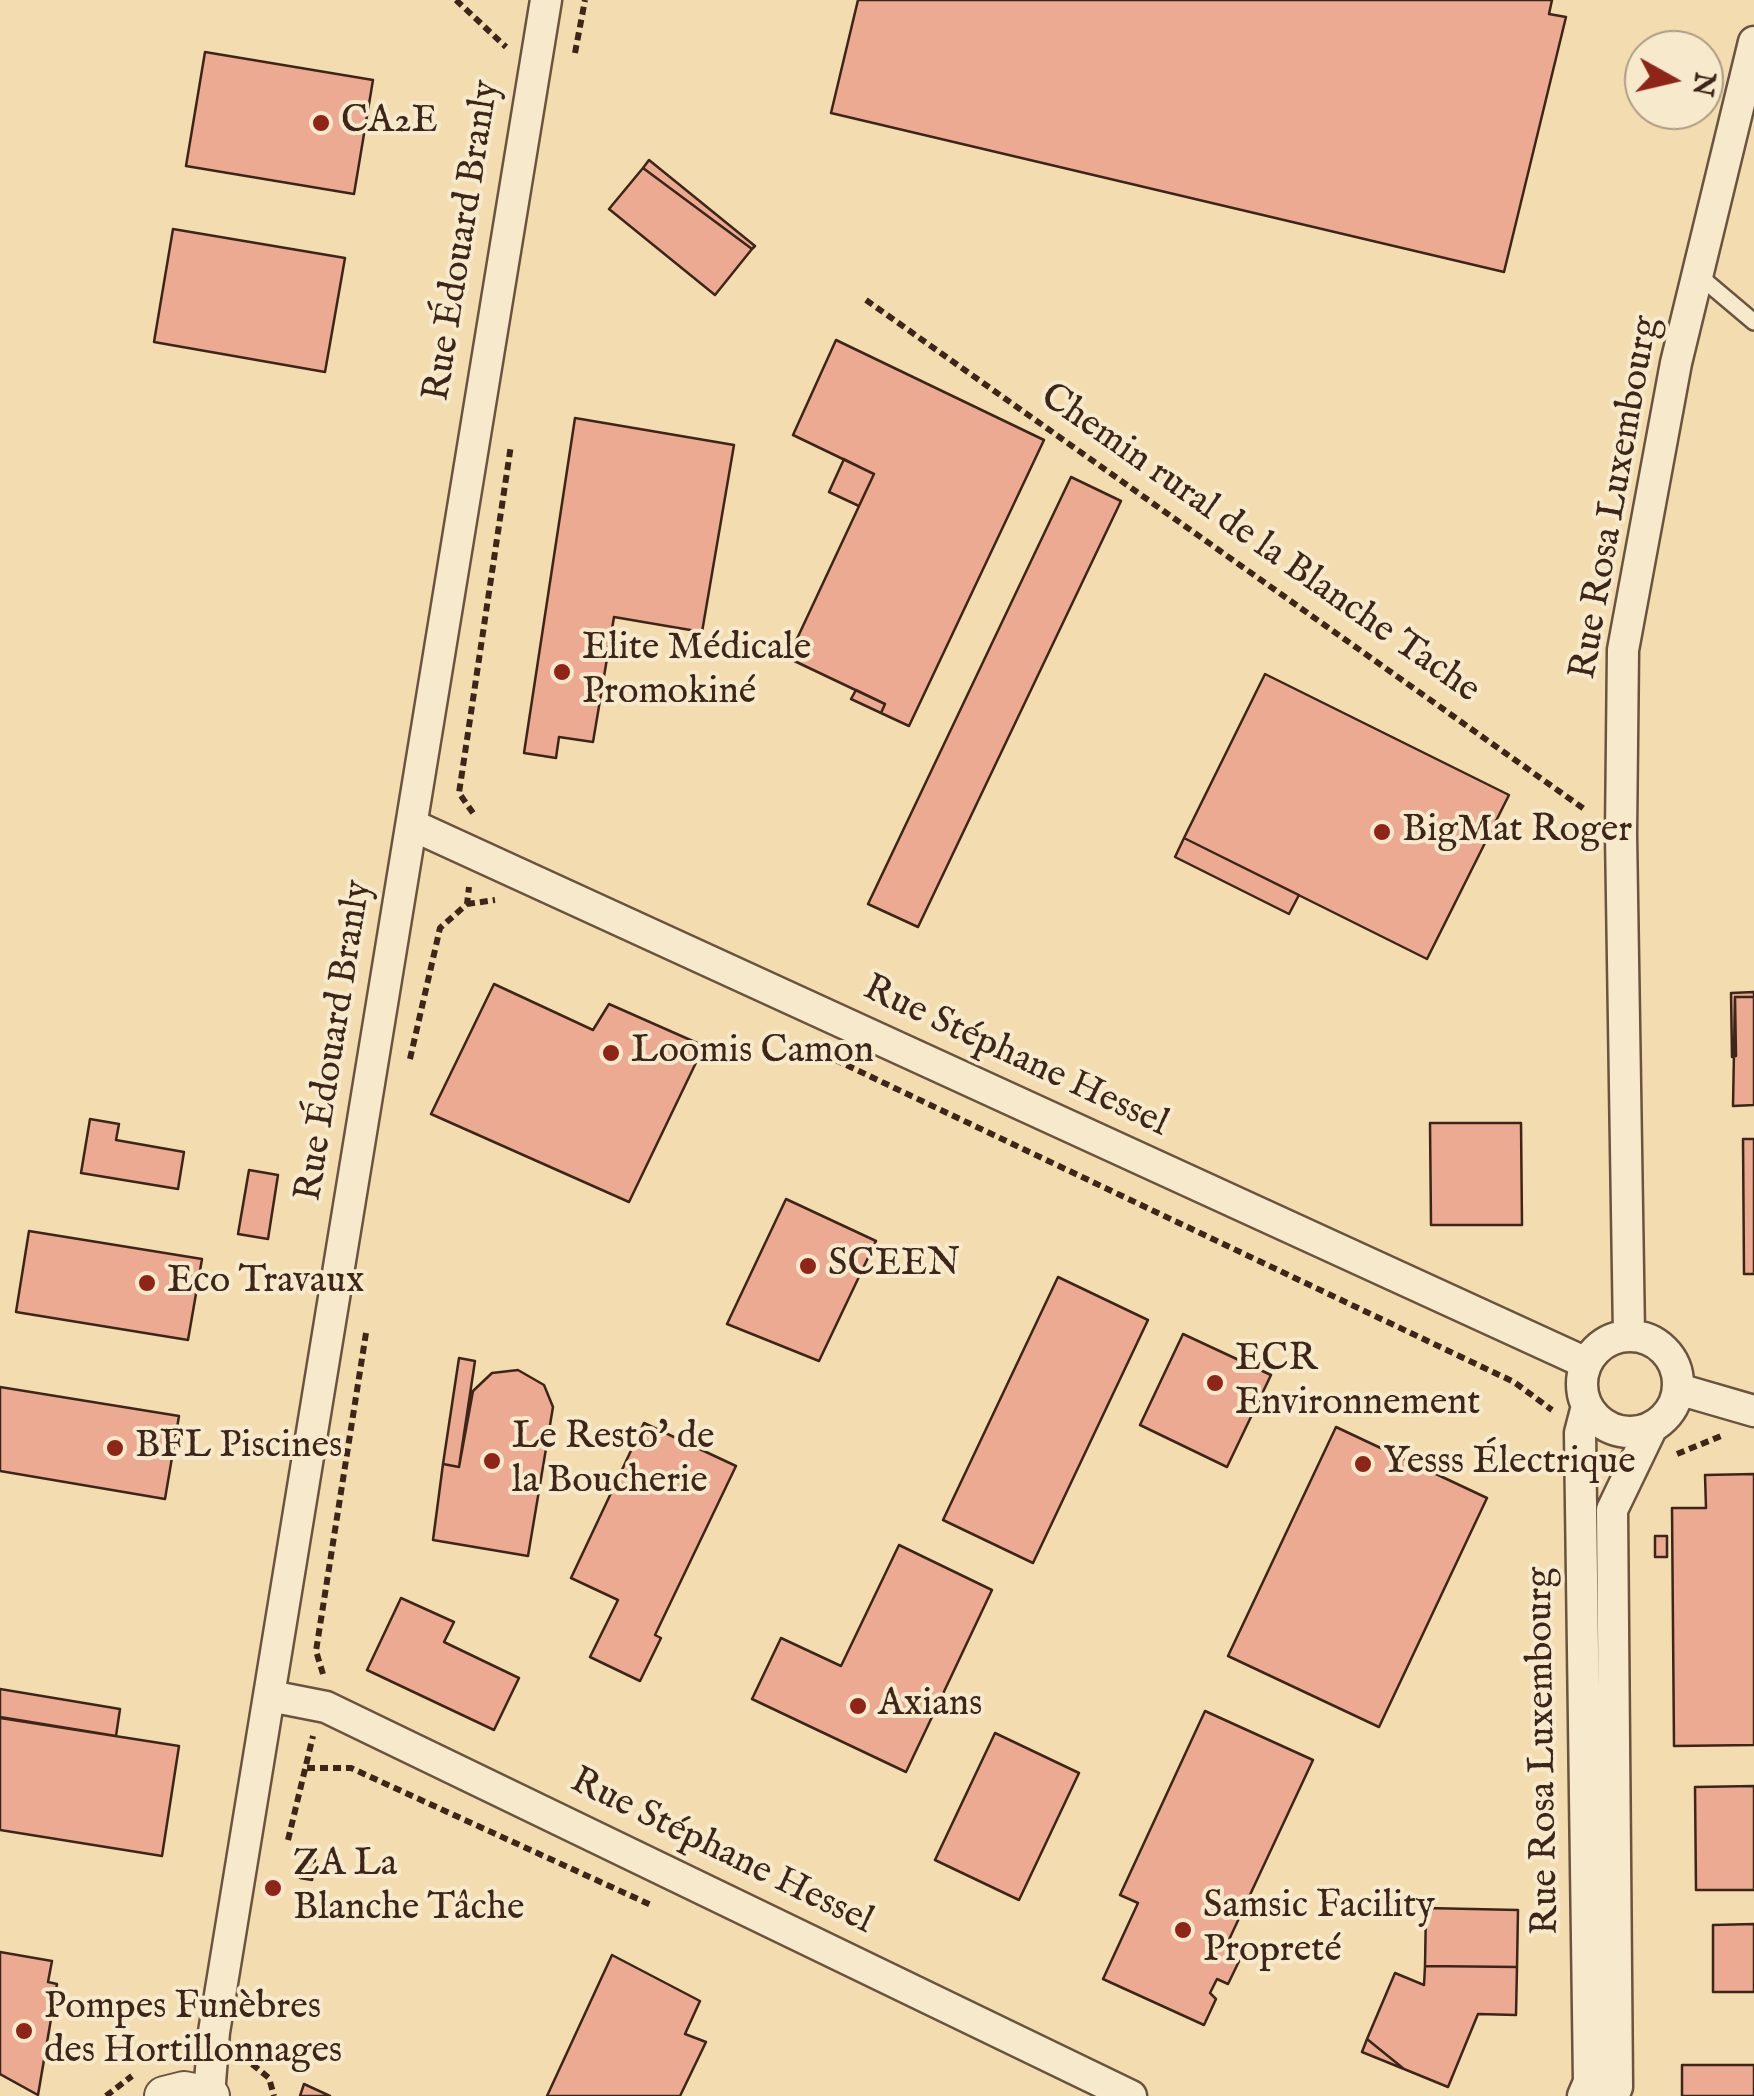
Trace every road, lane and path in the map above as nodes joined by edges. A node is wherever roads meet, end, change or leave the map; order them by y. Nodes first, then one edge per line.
1 (456, 0) edge
2 (546, 0) edge
3 (585, 0) edge
4 (1754, 42) edge
5 (572, 70) dead end
6 (532, 71) junction
7 (1698, 274) junction
8 (866, 300) dead end
9 (1754, 322) edge
10 (513, 433) dead end
11 (412, 824) junction
12 (1620, 834) junction
13 (472, 852) junction
14 (498, 899) dead end
15 (467, 904) junction
16 (815, 1050) dead end
17 (408, 1069) dead end
18 (368, 1322) dead end
19 (1629, 1335) junction
20 (1586, 1363) junction
21 (1678, 1388) junction
22 (1587, 1406) junction
23 (1746, 1421) edge
24 (1558, 1424) dead end
25 (1652, 1427) junction
26 (1670, 1463) dead end
27 (270, 1696) junction
28 (319, 1706) junction
29 (288, 1840) dead end
30 (164, 2096) edge
31 (209, 2096) edge
32 (1131, 2096) edge
33 (1583, 2096) edge
34 (1613, 2096) edge

1 - 6 path
2 - 6 street, Rue Édouard Branly
3 - 5 path
4 - 7 street, Rue Rosa Luxembourg
6 - 11 street, Rue Édouard Branly
7 - 9 lane
7 - 12 street, Rue Rosa Luxembourg
8 - 12 path, Chemin rural de la Blanche Tache
10 - 13 path
11 - 13 street, Rue Stéphane Hessel
11 - 27 street, Rue Édouard Branly
12 - 19 street, Rue Rosa Luxembourg
13 - 15 path
13 - 20 street, Rue Stéphane Hessel
14 - 15 path
15 - 17 path
16 - 24 path
18 - 28 path
19 - 20 street
19 - 21 street
20 - 22 street
21 - 23 street
21 - 25 street
22 - 25 street
22 - 33 street, Rue Rosa Luxembourg
23 - 26 path
25 - 34 street, Rue Rosa Luxembourg
27 - 28 street, Rue Stéphane Hessel
27 - 31 street, Rue Édouard Branly
28 - 29 path
28 - 32 street, Rue Stéphane Hessel
30 - 31 street

